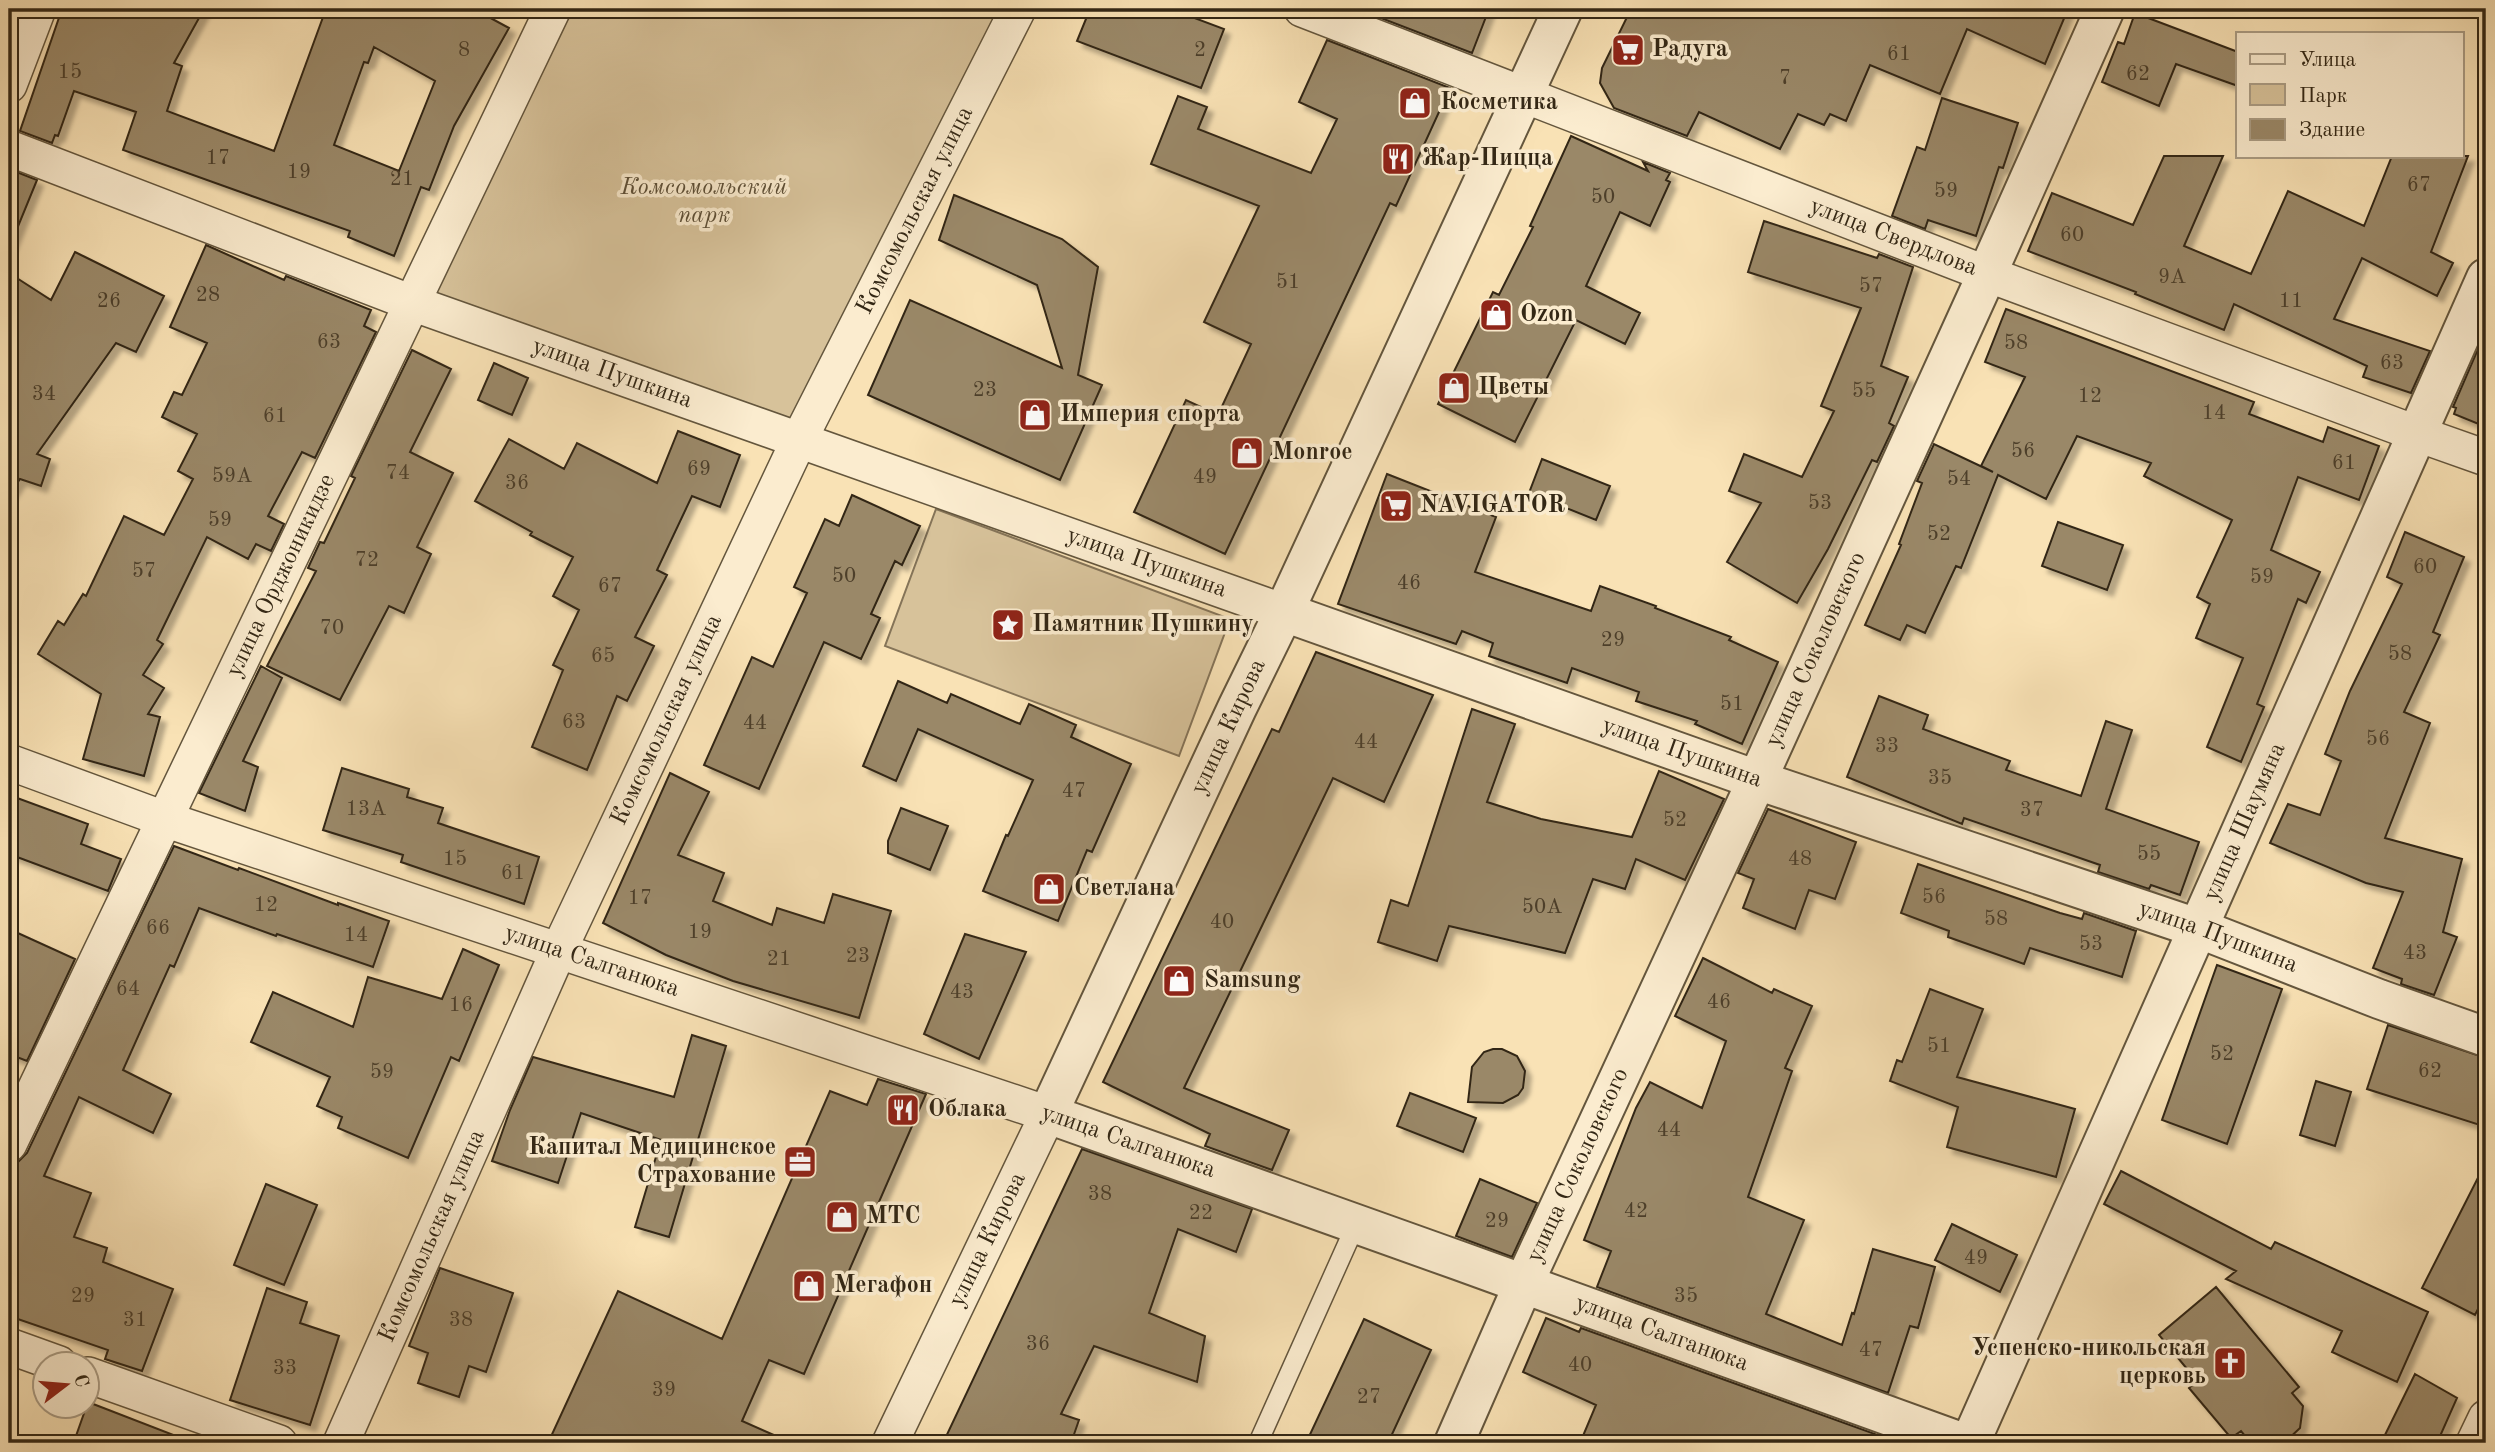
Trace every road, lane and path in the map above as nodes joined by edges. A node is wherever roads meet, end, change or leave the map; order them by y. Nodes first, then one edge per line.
1 (38, 9) edge
2 (1018, 9) edge
3 (1302, 9) edge
4 (1563, 9) edge
5 (2105, 9) edge
6 (543, 12) edge
7 (9, 85) edge
8 (1525, 96) junction
9 (9, 148) edge
10 (1987, 274) junction
11 (2486, 278) edge
12 (411, 303) junction
13 (2418, 435) junction
14 (799, 440) junction
15 (2486, 458) edge
16 (1284, 612) junction
17 (9, 762) edge
18 (1757, 780) junction
19 (164, 819) junction
20 (2200, 929) junction
21 (558, 952) junction
22 (2486, 1037) edge
23 (1048, 1114) junction
24 (9, 1144) edge
25 (1357, 1222) junction
26 (1523, 1285) junction
27 (9, 1346) edge
28 (32, 1354) edge
29 (102, 1379) edge
30 (2486, 1418) edge
31 (279, 1443) edge
32 (341, 1443) edge
33 (890, 1443) edge
34 (1258, 1443) edge
35 (1454, 1443) edge
36 (1964, 1443) edge
37 (1970, 1443) edge
38 (2474, 1443) edge

1 - 7 street
2 - 14 street, Комсомольская улица
3 - 8 street, улица Свердлова
4 - 8 street, улица Кирова
5 - 10 street, улица Соколовского
6 - 12 street, улица Орджоникидзе
8 - 10 street, улица Свердлова
8 - 16 street, улица Кирова
9 - 12 street, улица Пушкина
10 - 13 street, улица Свердлова
10 - 18 street, улица Соколовского
11 - 13 street, улица Шаумяна
12 - 14 street, улица Пушкина
12 - 19 street, улица Орджоникидзе
13 - 15 street, улица Свердлова
13 - 20 street, улица Шаумяна
14 - 16 street, улица Пушкина
14 - 21 street, Комсомольская улица
16 - 18 street, улица Пушкина
16 - 23 street, улица Кирова
17 - 19 street, улица Салганюка
18 - 20 street, улица Пушкина
18 - 26 street, улица Соколовского
19 - 21 street, улица Салганюка
19 - 24 street, улица Орджоникидзе
20 - 22 street, улица Пушкина
20 - 37 street, улица Шаумяна
21 - 23 street, улица Салганюка
21 - 32 street, Комсомольская улица
23 - 25 street, улица Салганюка
23 - 33 street, улица Кирова
25 - 26 street, улица Салганюка
25 - 34 lane
26 - 35 street, улица Соколовского
26 - 36 street, улица Салганюка
27 - 28 street
29 - 31 street
30 - 38 street

